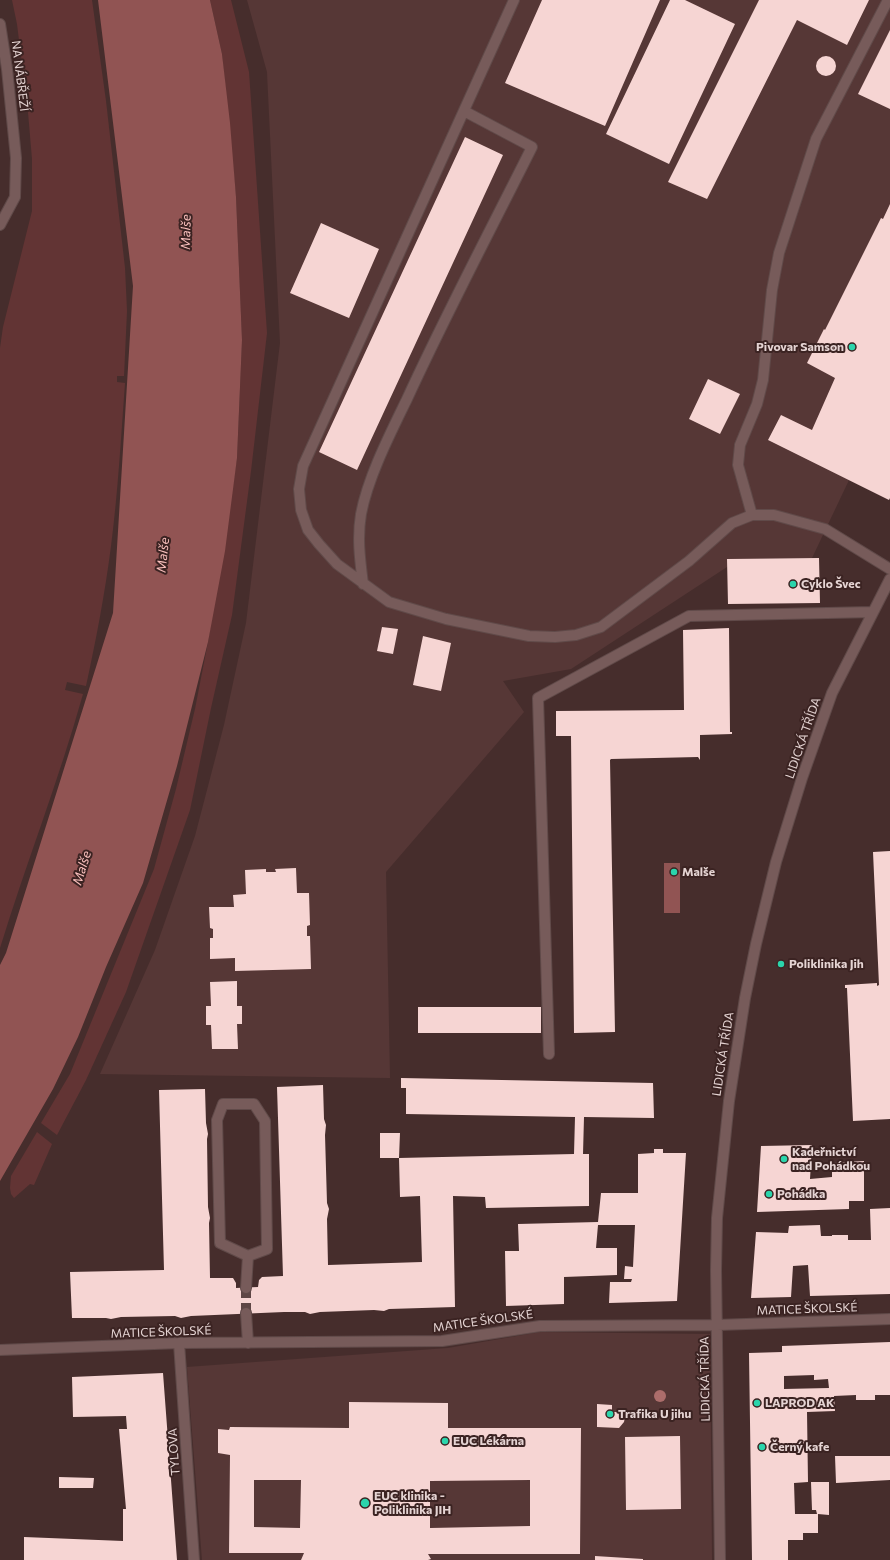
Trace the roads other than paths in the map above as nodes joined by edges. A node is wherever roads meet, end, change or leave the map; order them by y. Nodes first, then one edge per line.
1 (514, 0) edge
2 (888, 0) edge
3 (0, 24) edge
4 (464, 111) junction
5 (0, 225) edge
6 (752, 516) junction
7 (890, 569) edge
8 (890, 579) edge
9 (363, 584) junction
10 (873, 612) junction
11 (550, 1054) dead end
12 (248, 1256) junction
13 (246, 1288) tunnel mouth
14 (246, 1314) tunnel mouth
15 (890, 1319) edge
16 (717, 1324) junction
17 (179, 1343) junction
18 (248, 1343) junction
19 (0, 1350) edge
20 (194, 1560) edge
21 (720, 1560) edge

1 - 4 street
2 - 6 street
3 - 5 street, NA NÁBŘEŽÍ
4 - 9 street
4 - 9 street
6 - 7 street
6 - 9 street
8 - 10 street, LIDICKÁ TŘÍDA
10 - 11 street
10 - 16 street, LIDICKÁ TŘÍDA
12 - 12 street
12 - 13 street
14 - 18 street
15 - 16 street, MATICE ŠKOLSKÉ
16 - 18 street, MATICE ŠKOLSKÉ
16 - 21 street, LIDICKÁ TŘÍDA
17 - 18 street, MATICE ŠKOLSKÉ
17 - 19 street, MATICE ŠKOLSKÉ
17 - 20 street, TYLOVA

